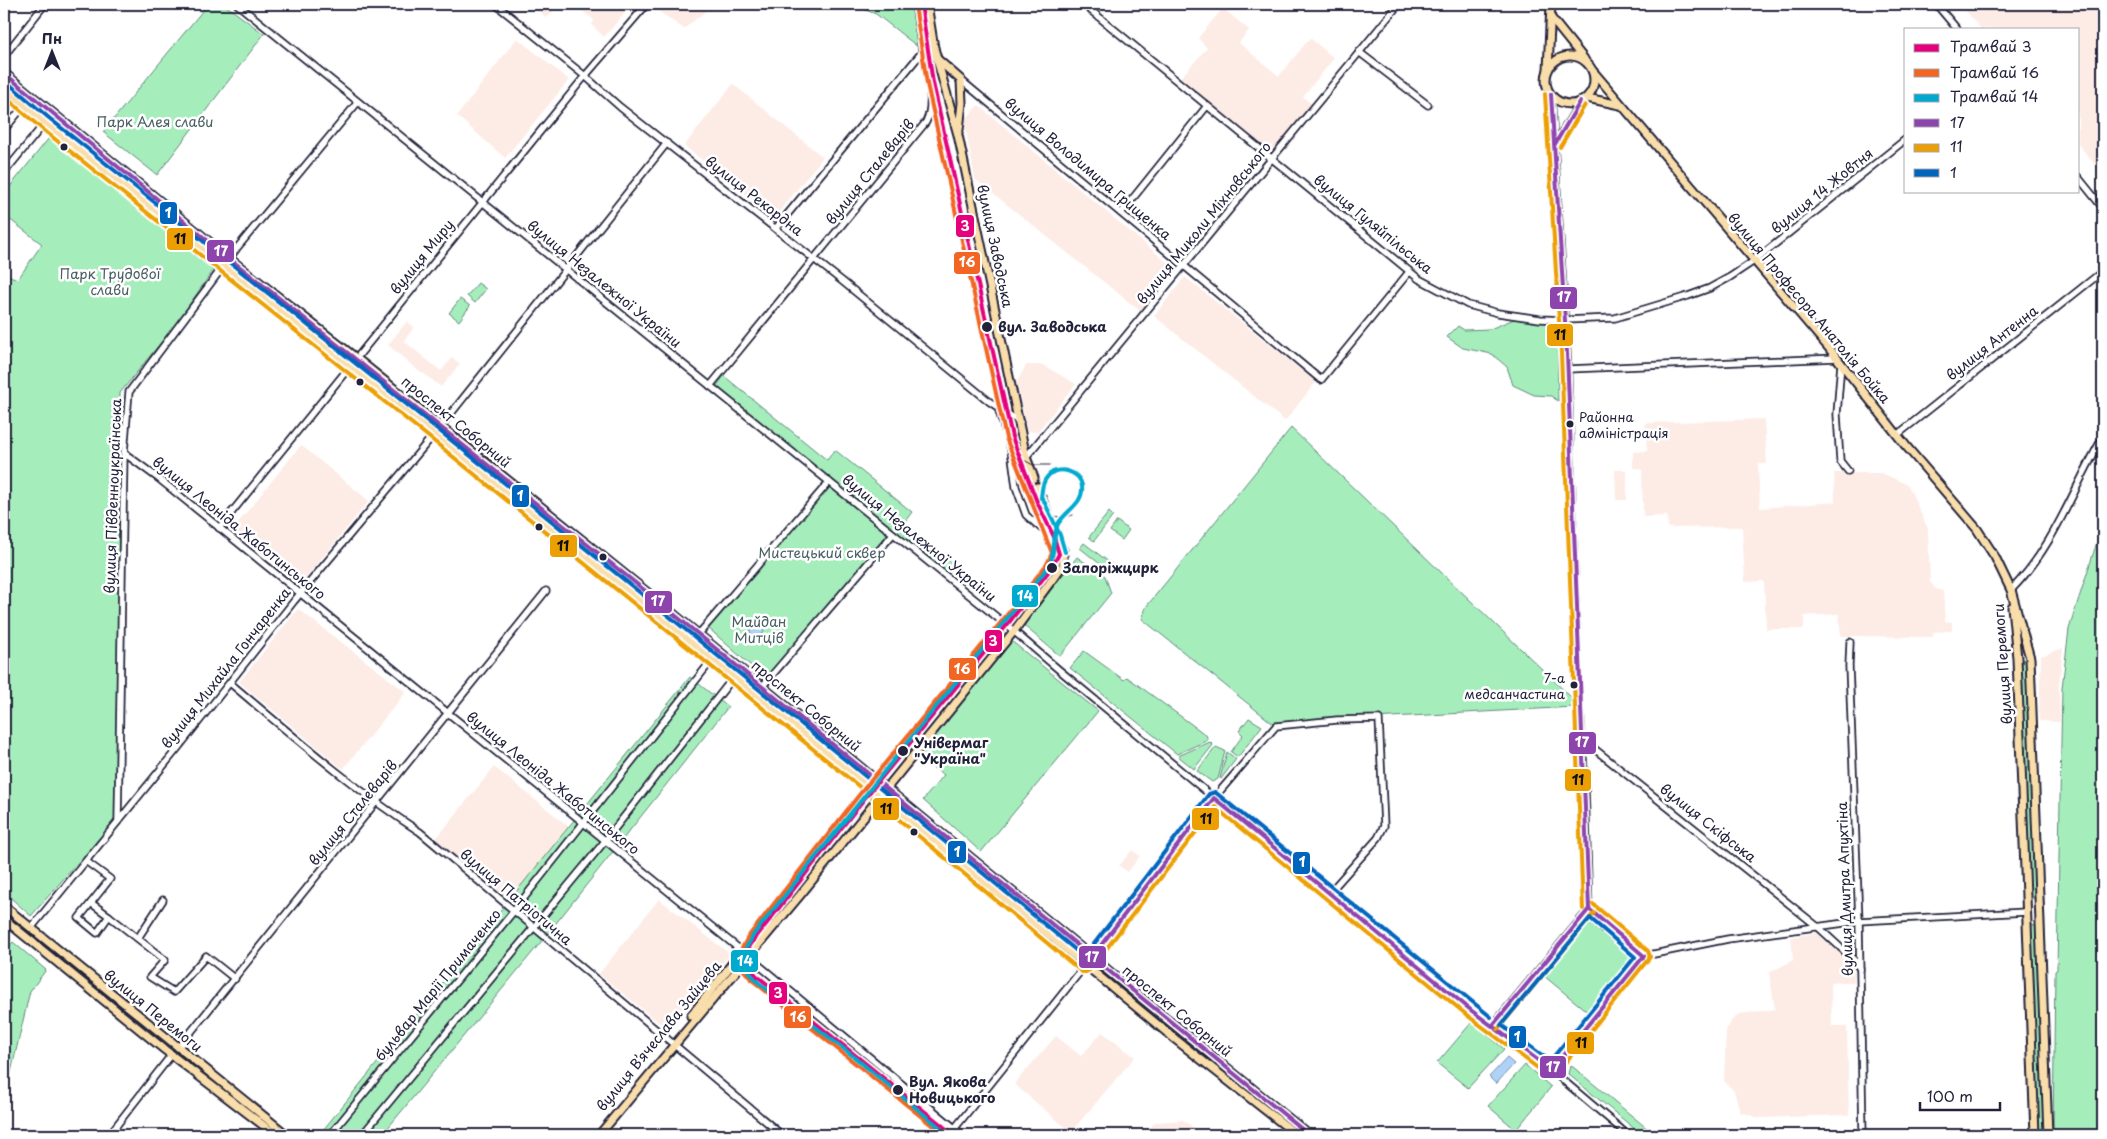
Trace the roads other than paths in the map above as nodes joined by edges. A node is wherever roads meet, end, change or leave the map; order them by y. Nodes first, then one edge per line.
1 (45, 4) edge
2 (237, 4) edge
3 (495, 4) edge
4 (647, 4) edge
5 (916, 4) edge
6 (927, 4) edge
7 (1083, 4) edge
8 (1399, 4) edge
9 (1551, 4) edge
10 (1936, 4) edge
11 (1552, 18) junction
12 (1956, 28) edge
13 (934, 48) junction
14 (923, 51) junction
15 (1359, 52) junction
16 (4, 56) edge
17 (937, 58) junction
18 (1590, 67) junction
19 (1548, 70) junction
20 (4, 73) edge
21 (585, 76) junction
22 (961, 80) junction
23 (4, 88) edge
24 (1551, 94) junction
25 (32, 96) junction
26 (1584, 100) junction
27 (358, 102) junction
28 (24, 105) junction
29 (1428, 105) dead end
30 (1621, 105) junction
31 (1208, 106) junction
32 (53, 113) junction
33 (45, 123) junction
34 (4, 130) edge
35 (958, 136) junction
36 (1904, 141) edge
37 (666, 144) junction
38 (1555, 144) junction
39 (1272, 159) junction
40 (4, 173) edge
41 (2080, 179) edge
42 (483, 203) junction
43 (2103, 208) edge
44 (1121, 213) junction
45 (776, 228) junction
46 (230, 259) junction
47 (815, 260) junction
48 (1754, 261) junction
49 (224, 266) junction
50 (1184, 266) junction
51 (566, 271) junction
52 (1409, 272) junction
53 (2103, 272) edge
54 (1565, 320) junction
55 (356, 358) junction
56 (1839, 360) junction
57 (349, 366) junction
58 (1568, 369) junction
59 (710, 386) junction
60 (998, 408) junction
61 (1020, 422) junction
62 (441, 426) junction
63 (434, 434) junction
64 (1898, 435) junction
65 (2103, 437) edge
66 (124, 453) junction
67 (1026, 457) junction
68 (1848, 471) dead end
69 (1034, 478) dead end
70 (829, 482) junction
71 (1037, 486) dead end
72 (219, 528) junction
73 (893, 534) junction
74 (1060, 550) junction
75 (2011, 590) junction
76 (546, 591) dead end
77 (300, 594) junction
78 (1005, 624) junction
79 (1014, 631) junction
80 (699, 634) junction
81 (1850, 642) dead end
82 (691, 643) junction
83 (719, 651) junction
84 (712, 660) junction
85 (740, 669) junction
86 (734, 678) junction
87 (230, 683) junction
88 (762, 686) junction
89 (755, 695) junction
90 (448, 714) junction
91 (1582, 739) junction
92 (877, 780) junction
93 (886, 787) junction
94 (871, 788) junction
95 (880, 795) junction
96 (1214, 798) junction
97 (376, 803) junction
98 (118, 821) junction
99 (583, 822) junction
100 (605, 841) junction
101 (86, 862) junction
102 (1329, 894) junction
103 (163, 900) dead end
104 (91, 903) junction
105 (4, 906) edge
106 (1589, 909) junction
107 (513, 912) junction
108 (2026, 912) junction
109 (2040, 912) junction
110 (110, 916) junction
111 (4, 918) edge
112 (1860, 921) junction
113 (1818, 927) junction
114 (32, 928) junction
115 (534, 929) junction
116 (25, 935) junction
117 (138, 938) junction
118 (745, 954) junction
119 (1644, 956) junction
120 (1091, 958) junction
121 (1085, 966) junction
122 (1860, 969) junction
123 (235, 978) junction
124 (1493, 1025) junction
125 (672, 1043) junction
126 (178, 1048) junction
127 (172, 1054) junction
128 (1551, 1070) junction
129 (955, 1128) junction
130 (109, 1135) edge
131 (276, 1135) edge
132 (287, 1135) edge
133 (330, 1135) edge
134 (362, 1135) edge
135 (595, 1135) edge
136 (599, 1135) edge
137 (782, 1135) edge
138 (963, 1135) edge
139 (1297, 1135) edge
140 (1309, 1135) edge
141 (1628, 1135) edge
142 (1863, 1135) edge
143 (2034, 1135) edge
144 (2048, 1135) edge

1 - 16 street
2 - 27 street, вулиця Незалежної України
3 - 21 street, вулиця Рекордна
4 - 21 street, вулиця Миру
5 - 14 main road
6 - 13 main road, вулиця Заводська
7 - 31 street, вулиця Гуляйпільська
8 - 15 street, вулиця Миколи Міхновського
9 - 11 main road
10 - 12 street
11 - 18 main road, вулиця Професора Анатолія Бойка
11 - 19 main road
13 - 14 main road
13 - 17 main road, вулиця Заводська
14 - 45 street
14 - 47 street, вулиця Сталеварів
15 - 29 street
15 - 39 street, вулиця Миколи Міхновського
17 - 22 main road
17 - 35 main road, вулиця Заводська
18 - 19 main road
18 - 26 main road
18 - 30 main road, вулиця Професора Анатолія Бойка
19 - 24 main road
20 - 25 main road, проспект Соборний
21 - 37 street, вулиця Рекордна
21 - 42 street, вулиця Миру
22 - 35 main road, вулиця Заводська
22 - 44 street, вулиця Володимира Грищенка
23 - 28 main road, проспект Соборний
24 - 26 main road
24 - 38 street
25 - 28 street
25 - 32 main road, проспект Соборний
26 - 30 main road
26 - 38 street
27 - 42 street, вулиця Незалежної України
27 - 46 street, вулиця Південноукраїнська
28 - 33 main road, проспект Соборний
28 - 34 street
30 - 48 main road, вулиця Професора Анатолія Бойка
31 - 39 street, вулиця Гуляйпільська
31 - 44 street
32 - 33 street
32 - 46 main road, проспект Соборний
33 - 40 street
33 - 49 main road, проспект Соборний
35 - 61 main road, вулиця Заводська
36 - 48 street, вулиця 14 Жовтня
37 - 45 street, вулиця Рекордна
37 - 51 street, вулиця Михайла Гончаренка
38 - 54 street
39 - 50 street, вулиця Миколи Міхновського
39 - 52 street, вулиця Гуляйпільська
41 - 43 street
42 - 51 street, вулиця Незалежної України
42 - 55 street, вулиця Миру
44 - 50 street, вулиця Володимира Грищенка
45 - 47 street, вулиця Рекордна
46 - 49 street, вулиця Південноукраїнська
46 - 55 main road, проспект Соборний
47 - 59 street, вулиця Сталеварів
47 - 60 street, вулиця Рекордна
48 - 54 street, вулиця Гуляйпільська
48 - 56 main road, вулиця Професора Анатолія Бойка
49 - 57 main road, проспект Соборний
49 - 66 street, вулиця Південноукраїнська
50 - 52 street, вулиця Володимира Грищенка
50 - 67 street, вулиця Миколи Міхновського
51 - 59 street, вулиця Незалежної України
51 - 62 street, вулиця Михайла Гончаренка
52 - 54 street, вулиця Гуляйпільська
53 - 64 street, вулиця Антенна
54 - 58 street
55 - 57 street, вулиця Миру
55 - 62 main road, проспект Соборний
56 - 58 street
56 - 64 main road, вулиця Професора Анатолія Бойка
56 - 68 street
57 - 63 main road, проспект Соборний
57 - 72 street, вулиця Миру
58 - 91 street
59 - 70 street, вулиця Незалежної України
60 - 61 street, вулиця Рекордна
60 - 74 street
61 - 67 main road, вулиця Заводська
62 - 63 street, вулиця Михайла Гончаренка
62 - 80 main road, проспект Соборний
63 - 77 street, вулиця Михайла Гончаренка
63 - 82 main road, проспект Соборний
64 - 75 main road, вулиця Професора Анатолія Бойка
65 - 75 street
66 - 72 street, вулиця Леоніда Жаботинського
66 - 98 street, вулиця Південноукраїнська
67 - 69 main road, вулиця Заводська
70 - 73 street, вулиця Незалежної України
70 - 80 street
71 - 74 main road
72 - 77 street, вулиця Леоніда Жаботинського
73 - 78 street, вулиця Незалежної України
73 - 88 street
74 - 78 main road, вулиця Вʼячеслава Зайцева
74 - 79 main road
75 - 108 main road, вулиця Перемоги
75 - 109 main road, вулиця Перемоги
76 - 90 street, вулиця Сталеварів
77 - 87 street, вулиця Михайла Гончаренка
77 - 90 street, вулиця Леоніда Жаботинського
78 - 79 street, вулиця Незалежної України
78 - 92 main road, вулиця Вʼячеслава Зайцева
79 - 93 main road
79 - 96 street, вулиця Незалежної України
80 - 82 street
80 - 83 main road, проспект Соборний
81 - 112 street, вулиця Дмитра Апухтіна
82 - 84 main road, проспект Соборний
83 - 84 street, бульвар Марії Примаченко
83 - 85 main road, проспект Соборний
84 - 86 main road, проспект Соборний
84 - 99 street, бульвар Марії Примаченко
85 - 86 street
85 - 88 main road, проспект Соборний
86 - 89 main road, проспект Соборний
86 - 100 street
87 - 97 street, вулиця Патріотична
87 - 98 street, вулиця Михайла Гончаренка
88 - 89 street
88 - 92 main road, проспект Соборний
89 - 94 main road, проспект Соборний
90 - 97 street, вулиця Сталеварів
90 - 99 street, вулиця Леоніда Жаботинського
91 - 106 street
91 - 113 street, вулиця Скіфська
92 - 93 main road, проспект Соборний
92 - 94 main road, вулиця Вʼячеслава Зайцева
93 - 95 main road, вулиця Вʼячеслава Зайцева
93 - 120 main road, проспект Соборний
94 - 95 main road, проспект Соборний
94 - 118 main road, вулиця Вʼячеслава Зайцева
95 - 118 main road, вулиця Вʼячеслава Зайцева
95 - 121 main road, проспект Соборний
96 - 102 street, вулиця Незалежної України
96 - 102 street
96 - 120 street
97 - 107 street, вулиця Патріотична
97 - 123 street, вулиця Сталеварів
98 - 101 street, вулиця Михайла Гончаренка
99 - 100 street, вулиця Леоніда Жаботинського
99 - 107 street, бульвар Марії Примаченко
100 - 115 street
100 - 118 street, вулиця Леоніда Жаботинського
101 - 104 street
101 - 114 street, вулиця Михайла Гончаренка
102 - 124 street, вулиця Незалежної України
103 - 117 street
104 - 110 street
104 - 110 street
105 - 114 main road, вулиця Перемоги
106 - 119 street
106 - 124 street
107 - 115 street, вулиця Патріотична
107 - 133 street, бульвар Марії Примаченко
108 - 109 main road
108 - 112 street
108 - 143 main road, вулиця Перемоги
109 - 144 main road, вулиця Перемоги
110 - 117 street
111 - 116 main road, вулиця Перемоги
112 - 113 street
112 - 122 street, вулиця Дмитра Апухтіна
113 - 119 street
113 - 122 street, вулиця Скіфська
114 - 116 main road
114 - 126 main road, вулиця Перемоги
115 - 125 street, вулиця Патріотична
115 - 134 street
116 - 127 main road, вулиця Перемоги
117 - 123 street
118 - 125 main road, вулиця Вʼячеслава Зайцева
118 - 129 street, вулиця Леоніда Жаботинського
119 - 128 street
120 - 121 street
120 - 140 main road, проспект Соборний
121 - 129 street
121 - 139 main road, проспект Соборний
122 - 142 street, вулиця Дмитра Апухтіна
123 - 126 street, вулиця Сталеварів
124 - 128 street, вулиця Незалежної України
125 - 135 main road, вулиця Вʼячеслава Зайцева
125 - 136 main road, вулиця Вʼячеслава Зайцева
125 - 137 street, вулиця Патріотична
126 - 132 main road, вулиця Перемоги
127 - 130 street
127 - 131 main road, вулиця Перемоги
128 - 141 street, вулиця Незалежної України
129 - 138 street, вулиця Леоніда Жаботинського

